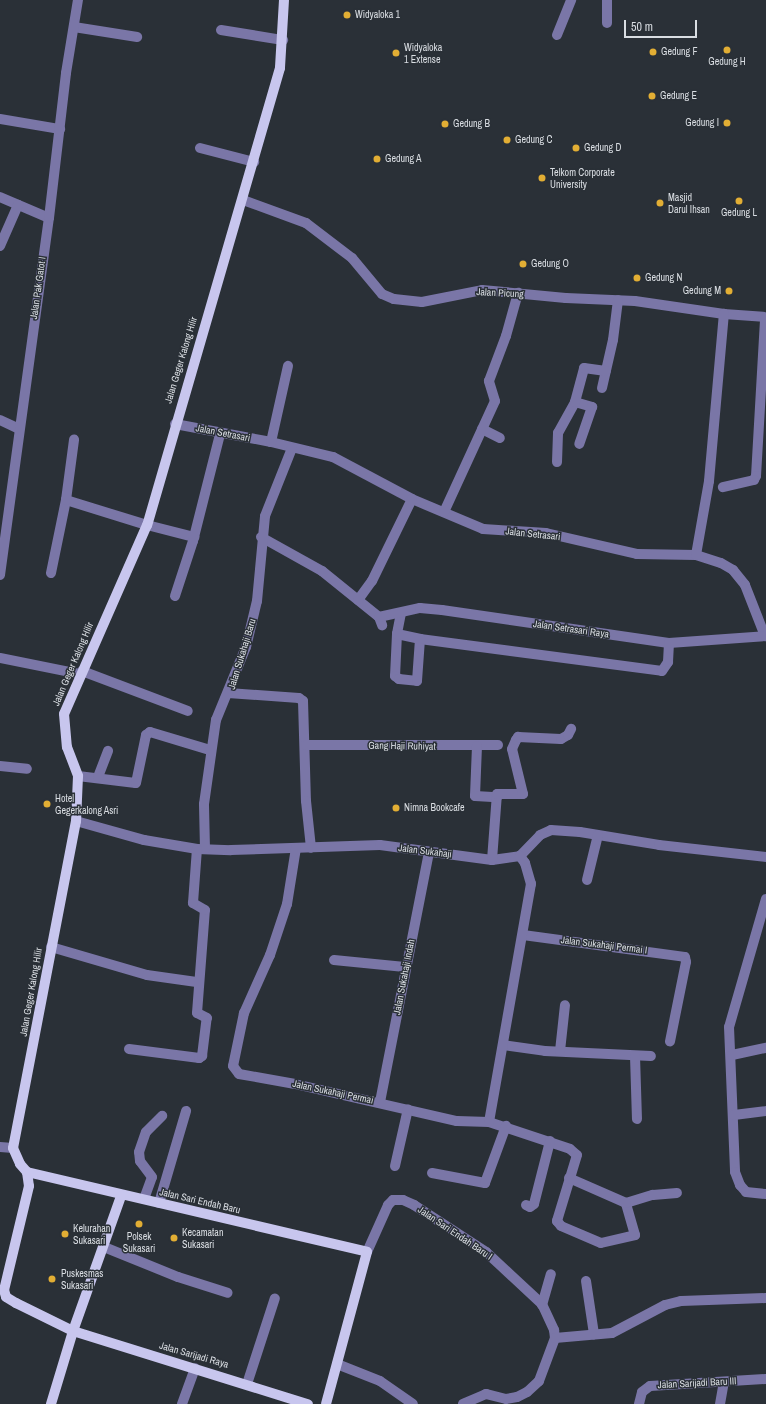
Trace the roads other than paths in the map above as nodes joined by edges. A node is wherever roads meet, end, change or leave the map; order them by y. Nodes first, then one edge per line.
1 (78, 0) edge
2 (284, 0) edge
3 (571, 0) edge
4 (607, 0) edge
5 (607, 24) dead end
6 (74, 27) junction
7 (221, 30) dead end
8 (557, 35) dead end
9 (137, 38) dead end
10 (283, 40) junction
11 (0, 119) edge
12 (60, 129) junction
13 (200, 148) dead end
14 (254, 162) junction
15 (0, 197) edge
16 (243, 200) junction
17 (18, 205) junction
18 (49, 218) junction
19 (0, 246) edge
20 (518, 293) junction
21 (618, 300) junction
22 (724, 314) junction
23 (288, 366) dead end
24 (606, 371) junction
25 (602, 388) dead end
26 (575, 402) junction
27 (0, 420) edge
28 (175, 424) junction
29 (19, 429) junction
30 (482, 429) junction
31 (220, 434) junction
32 (500, 438) dead end
33 (74, 440) dead end
34 (271, 442) junction
35 (579, 444) dead end
36 (292, 448) junction
37 (557, 462) dead end
38 (723, 487) dead end
39 (412, 499) junction
40 (66, 500) junction
41 (444, 512) junction
42 (147, 525) junction
43 (194, 537) junction
44 (261, 537) junction
45 (696, 555) junction
46 (52, 573) dead end
47 (0, 575) edge
48 (175, 596) dead end
49 (358, 600) junction
50 (401, 613) junction
51 (397, 634) junction
52 (766, 636) edge
53 (420, 639) junction
54 (669, 643) junction
55 (0, 658) edge
56 (81, 672) junction
57 (228, 693) junction
58 (188, 711) dead end
59 (571, 729) dead end
60 (306, 745) junction
61 (498, 745) dead end
62 (477, 746) junction
63 (210, 750) junction
64 (108, 751) dead end
65 (0, 766) edge
66 (27, 769) dead end
67 (78, 776) junction
68 (98, 777) junction
69 (497, 796) junction
70 (76, 821) junction
71 (598, 835) junction
72 (296, 848) junction
73 (311, 848) junction
74 (201, 849) junction
75 (430, 852) junction
76 (520, 856) junction
77 (766, 857) edge
78 (492, 860) junction
79 (587, 880) dead end
80 (766, 899) edge
81 (523, 935) junction
82 (51, 947) junction
83 (334, 960) dead end
84 (405, 967) junction
85 (198, 982) dead end
86 (565, 1005) dead end
87 (670, 1041) dead end
88 (503, 1045) junction
89 (766, 1048) edge
90 (128, 1049) dead end
91 (560, 1051) junction
92 (732, 1055) junction
93 (635, 1056) junction
94 (651, 1056) dead end
95 (380, 1102) junction
96 (411, 1109) junction
97 (186, 1111) dead end
98 (766, 1112) edge
99 (734, 1115) junction
100 (162, 1116) dead end
101 (637, 1120) dead end
102 (489, 1122) junction
103 (506, 1126) junction
104 (550, 1141) junction
105 (0, 1146) edge
106 (13, 1148) junction
107 (403, 1152) dead end
108 (395, 1166) dead end
109 (28, 1172) junction
110 (432, 1173) dead end
111 (44, 1178) junction
112 (570, 1178) junction
113 (29, 1186) junction
114 (677, 1193) dead end
115 (766, 1194) edge
116 (121, 1196) junction
117 (144, 1199) junction
118 (159, 1203) junction
119 (626, 1203) junction
120 (526, 1205) dead end
121 (104, 1247) junction
122 (367, 1252) junction
123 (551, 1274) dead end
124 (586, 1281) dead end
125 (228, 1294) dead end
126 (275, 1298) dead end
127 (766, 1298) edge
128 (542, 1305) junction
129 (73, 1331) junction
130 (594, 1334) junction
131 (555, 1338) junction
132 (337, 1364) junction
133 (195, 1368) junction
134 (766, 1379) edge
135 (724, 1382) junction
136 (247, 1384) junction
137 (506, 1401) edge
138 (51, 1404) edge
139 (182, 1404) edge
140 (308, 1404) edge
141 (326, 1404) edge
142 (413, 1404) edge
143 (463, 1404) edge
144 (639, 1404) edge
145 (720, 1404) edge

1 - 6 street, Jalan Pak Gatot I
2 - 10 main road, Jalan Geger Kalong Hilir
3 - 8 street
4 - 5 street
6 - 9 street
6 - 12 street, Jalan Pak Gatot I
7 - 10 street
10 - 14 main road, Jalan Geger Kalong Hilir
11 - 12 street
12 - 18 street, Jalan Pak Gatot I
13 - 14 street
14 - 16 main road, Jalan Geger Kalong Hilir
15 - 17 street
16 - 20 street, Jalan Picung
16 - 28 main road, Jalan Geger Kalong Hilir
17 - 18 street
17 - 19 street
18 - 29 street, Jalan Pak Gatot I
20 - 21 street, Jalan Picung
20 - 30 street
21 - 22 street, Jalan Picung
21 - 24 street
22 - 38 street, Jalan Picung
22 - 45 street
23 - 34 street
24 - 25 street
24 - 26 street
26 - 35 street
26 - 37 street
27 - 29 street
28 - 31 street, Jalan Setrasari
28 - 42 main road, Jalan Geger Kalong Hilir
29 - 47 street, Jalan Pak Gatot I
30 - 32 street
30 - 41 street
31 - 34 street, Jalan Setrasari
31 - 43 street
33 - 40 street
34 - 36 street, Jalan Setrasari
36 - 39 street, Jalan Setrasari
36 - 44 street, Jalan Sukahaji Baru
39 - 41 street, Jalan Setrasari
39 - 49 street
40 - 42 street
40 - 46 street
41 - 45 street, Jalan Setrasari
42 - 43 street
42 - 56 main road, Jalan Geger Kalong Hilir
43 - 48 street
44 - 49 street, Jalan Setrasari Raya
44 - 57 street, Jalan Sukahaji Baru
45 - 52 street, Jalan Setrasari
49 - 50 street, Jalan Setrasari Raya
50 - 51 street
50 - 54 street, Jalan Setrasari Raya
51 - 53 street
51 - 53 street
52 - 54 street, Jalan Setrasari Raya
53 - 54 street
55 - 56 street
56 - 58 street
56 - 67 main road, Jalan Geger Kalong Hilir
57 - 60 street, Jalan Sukahaji Baru
57 - 63 street
59 - 69 street
60 - 62 street, Gang Haji Ruhiyat
60 - 73 street, Jalan Sukahaji Baru
61 - 62 street, Gang Haji Ruhiyat
62 - 69 street
63 - 68 street
63 - 74 street
64 - 68 street
65 - 66 street
67 - 68 street
67 - 70 main road, Jalan Geger Kalong Hilir
69 - 78 street
70 - 74 street, Jalan Sukahaji
70 - 82 main road, Jalan Geger Kalong Hilir
71 - 76 street
71 - 77 street
71 - 79 street
72 - 73 street, Jalan Sukahaji
72 - 74 street, Jalan Sukahaji
72 - 95 street, Jalan Sukahaji Permai
73 - 75 street, Jalan Sukahaji
74 - 90 street
75 - 78 street, Jalan Sukahaji
75 - 84 street, Jalan Sukahaji Indah
76 - 78 street, Jalan Sukahaji
76 - 81 street
80 - 92 street
81 - 87 street, Jalan Sukahaji Permai I
81 - 88 street
82 - 85 street
82 - 106 main road, Jalan Geger Kalong Hilir
83 - 84 street
84 - 95 street, Jalan Sukahaji Indah
86 - 91 street
88 - 91 street
88 - 102 street
89 - 92 street
91 - 93 street
92 - 99 street
93 - 94 street
93 - 101 street
95 - 96 street, Jalan Sukahaji Permai
96 - 102 street, Jalan Sukahaji Permai
96 - 107 street
96 - 108 street
97 - 118 street
98 - 99 street
99 - 115 street
100 - 117 street
102 - 103 street, Jalan Sukahaji Permai
103 - 104 street, Jalan Sukahaji Permai
103 - 110 street
104 - 112 street, Jalan Sukahaji Permai
104 - 120 street
105 - 106 street
106 - 109 main road
109 - 111 main road, Jalan Sari Endah Baru
109 - 113 main road
111 - 113 main road
111 - 116 main road, Jalan Sari Endah Baru
112 - 119 street
112 - 119 street
113 - 129 main road
114 - 119 street
116 - 117 main road, Jalan Sari Endah Baru
116 - 121 main road
117 - 118 main road, Jalan Sari Endah Baru
118 - 122 main road, Jalan Sari Endah Baru
121 - 125 street
121 - 129 main road
122 - 128 street, Jalan Sari Endah Baru I
122 - 132 main road
123 - 128 street
124 - 130 street
126 - 136 street
127 - 130 street
128 - 131 street, Jalan Sari Endah Baru I
129 - 133 main road, Jalan Sarijadi Raya
129 - 138 main road
130 - 131 street
131 - 137 street
132 - 141 main road
132 - 142 street
133 - 136 main road, Jalan Sarijadi Raya
133 - 139 street
134 - 135 street, Jalan Sarijadi Baru III
135 - 144 street, Jalan Sarijadi Baru III
135 - 145 street
136 - 140 main road, Jalan Sarijadi Raya
137 - 143 street

